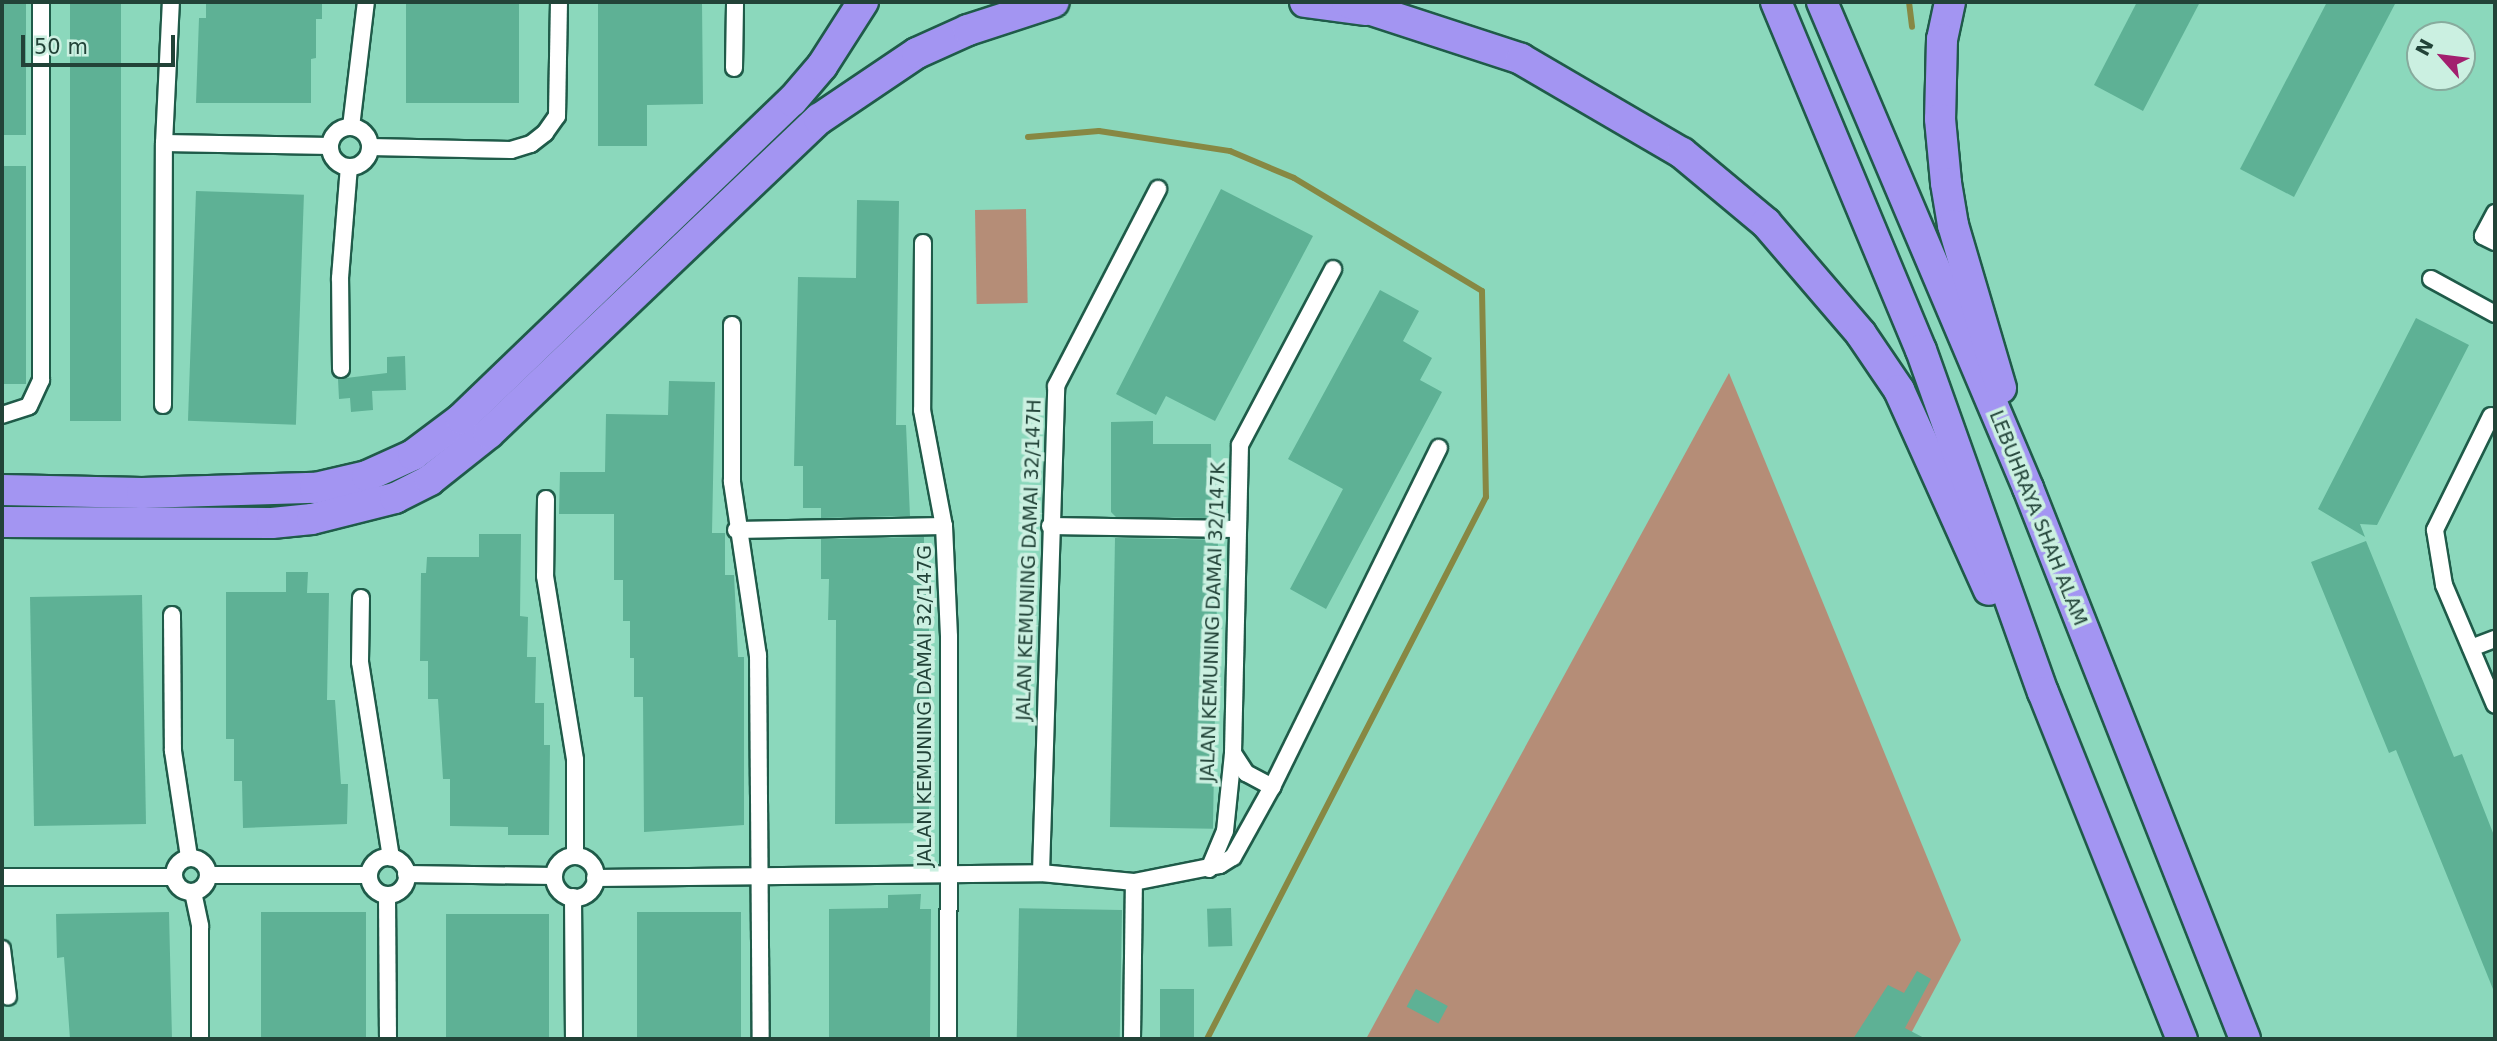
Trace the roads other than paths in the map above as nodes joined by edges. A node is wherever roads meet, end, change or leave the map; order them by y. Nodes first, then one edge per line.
1 (41, 2) edge
2 (171, 2) edge
3 (366, 2) edge
4 (559, 2) edge
5 (735, 2) edge
6 (863, 2) edge
7 (1054, 2) edge
8 (1305, 2) edge
9 (1776, 2) edge
10 (1822, 2) edge
11 (1950, 2) edge
12 (1360, 6) edge
13 (734, 68) dead end
14 (351, 127) junction
15 (164, 143) junction
16 (330, 146) junction
17 (370, 147) junction
18 (349, 167) junction
19 (1158, 189) dead end
20 (2495, 213) edge
21 (2495, 242) edge
22 (923, 243) dead end
23 (1333, 270) dead end
24 (2431, 279) dead end
25 (2495, 314) edge
26 (732, 325) dead end
27 (341, 369) dead end
28 (163, 405) dead end
29 (2494, 414) edge
30 (2, 415) edge
31 (1439, 449) dead end
32 (2028, 488) junction
33 (2, 490) edge
34 (547, 499) dead end
35 (2, 522) edge
36 (944, 526) junction
37 (1051, 526) junction
38 (1236, 529) junction
39 (736, 530) junction
40 (361, 598) dead end
41 (172, 615) dead end
42 (2495, 639) edge
43 (2471, 648) junction
44 (2043, 692) junction
45 (2495, 705) edge
46 (1233, 752) junction
47 (1272, 788) junction
48 (575, 856) junction
49 (189, 857) junction
50 (391, 858) junction
51 (1209, 869) junction
52 (1041, 873) junction
53 (406, 874) junction
54 (208, 875) junction
55 (369, 875) junction
56 (760, 875) junction
57 (554, 876) junction
58 (2, 877) edge
59 (174, 877) junction
60 (947, 877) junction
61 (595, 878) junction
62 (1134, 882) junction
63 (193, 892) junction
64 (387, 895) junction
65 (573, 897) junction
66 (2, 948) edge
67 (8, 997) dead end
68 (200, 1039) edge
69 (388, 1039) edge
70 (574, 1039) edge
71 (761, 1039) edge
72 (947, 1039) edge
73 (1132, 1039) edge
74 (2182, 1039) edge
75 (2245, 1039) edge

1 - 30 street
2 - 15 street
3 - 14 street
4 - 17 street
5 - 13 street
6 - 33 highway
7 - 35 highway
8 - 12 highway
9 - 44 highway
10 - 32 highway, LEBUHRAYA SHAH ALAM
11 - 32 highway
12 - 44 highway
14 - 16 street
14 - 17 street
15 - 16 street
15 - 28 street
16 - 18 street
17 - 18 street
18 - 27 street
19 - 37 street, JALAN KEMUNING DAMAI 32/147H
20 - 21 street
22 - 36 street, JALAN KEMUNING DAMAI 32/147G
23 - 38 street, JALAN KEMUNING DAMAI 32/147K
24 - 25 street
26 - 39 street
29 - 43 street
31 - 47 street
32 - 75 highway, LEBUHRAYA SHAH ALAM
34 - 48 street
36 - 39 street
36 - 60 street, JALAN KEMUNING DAMAI 32/147G
37 - 38 street
37 - 52 street, JALAN KEMUNING DAMAI 32/147H
38 - 46 street, JALAN KEMUNING DAMAI 32/147K
39 - 56 street
40 - 50 street
41 - 49 street
42 - 43 street
43 - 45 street
44 - 74 highway
46 - 47 street
46 - 51 street, JALAN KEMUNING DAMAI 32/147K
47 - 51 street
48 - 57 street
48 - 61 street
49 - 54 street
49 - 59 street
50 - 53 street
50 - 55 street
51 - 62 street
52 - 60 street
52 - 62 street
53 - 57 street
53 - 64 street
54 - 55 street
54 - 63 street
55 - 64 street
56 - 60 street
56 - 61 street
56 - 71 street
57 - 65 street
58 - 59 street
59 - 63 street
60 - 72 street, JALAN KEMUNING DAMAI 32/147G
61 - 65 street
62 - 73 street
63 - 68 street
64 - 69 street
65 - 70 street
66 - 67 street

